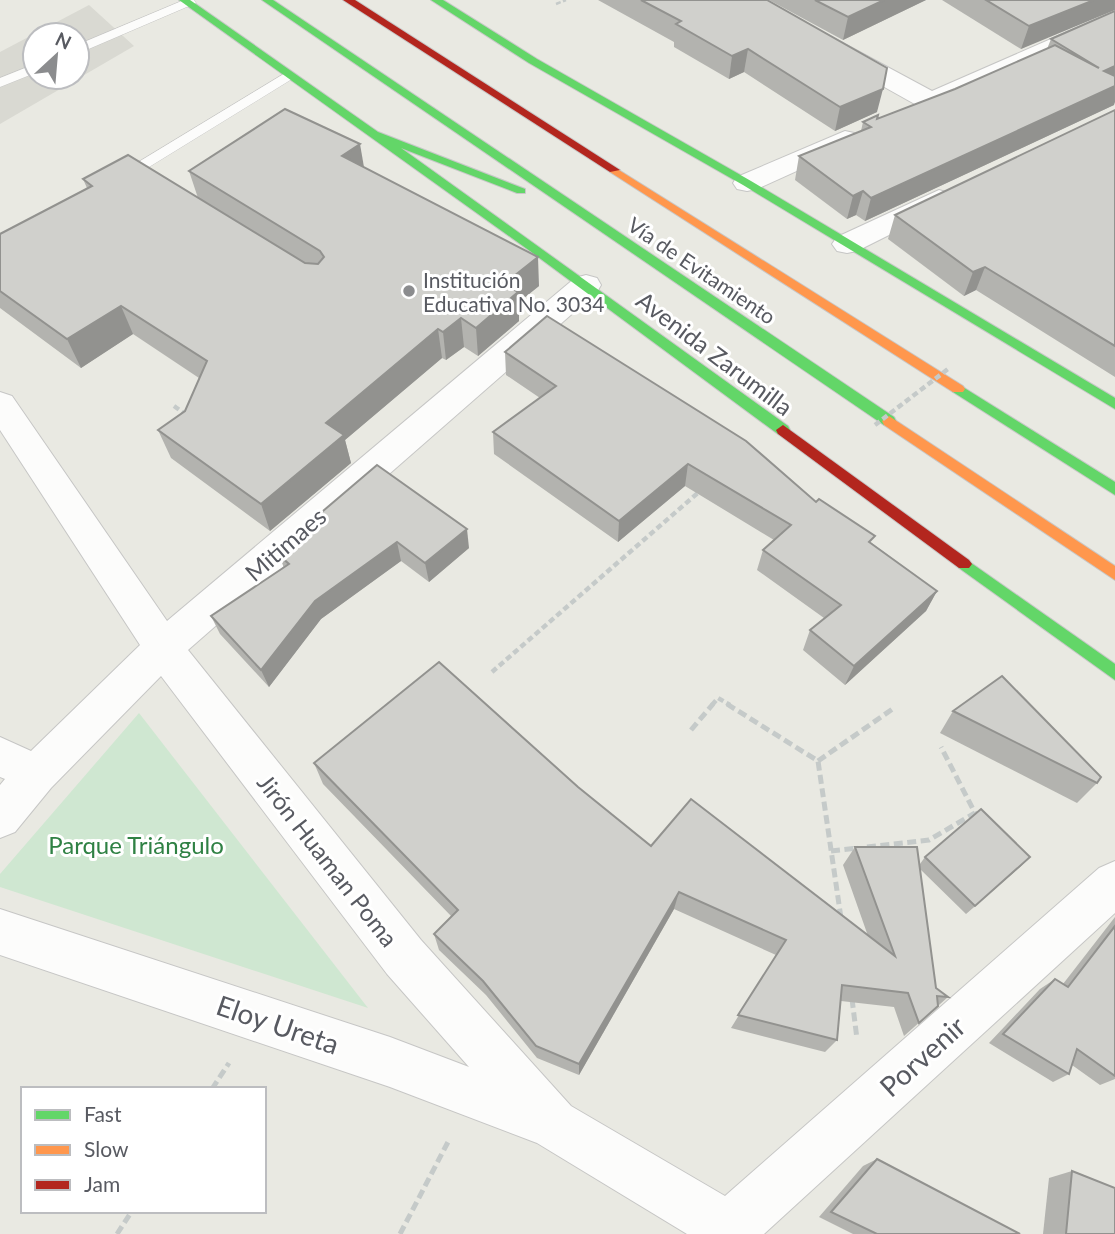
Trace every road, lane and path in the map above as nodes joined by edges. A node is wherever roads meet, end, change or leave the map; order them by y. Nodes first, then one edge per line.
1 (267, 0) edge
2 (436, 0) edge
3 (566, 0) edge
4 (746, 0) edge
5 (186, 2) edge
6 (354, 3) edge
7 (556, 4) dead end
8 (1115, 18) edge
9 (91, 44) edge
10 (21, 74) edge
11 (287, 76) junction
12 (0, 83) edge
13 (931, 100) junction
14 (906, 112) edge
15 (870, 128) edge
16 (376, 135) junction
17 (747, 183) junction
18 (100, 190) edge
19 (958, 190) edge
20 (582, 214) junction
21 (847, 244) junction
22 (586, 285) junction
23 (948, 369) dead end
24 (0, 404) edge
25 (1115, 404) edge
26 (174, 407) dead end
27 (195, 421) edge
28 (875, 425) dead end
29 (705, 487) edge
30 (1115, 489) edge
31 (1115, 574) edge
32 (163, 648) junction
33 (492, 671) dead end
34 (1115, 673) edge
35 (894, 708) dead end
36 (691, 730) dead end
37 (941, 747) dead end
38 (818, 761) junction
39 (18, 765) edge
40 (0, 818) edge
41 (831, 851) junction
42 (1115, 883) edge
43 (0, 932) edge
44 (842, 932) edge
45 (850, 985) edge
46 (473, 1093) junction
47 (867, 1106) junction
48 (553, 1124) junction
49 (131, 1213) edge
50 (732, 1231) edge
51 (117, 1234) edge
52 (400, 1234) edge

1 - 20 main road, Vía de Evitamiento
2 - 17 main road
3 - 7 path
4 - 13 street
5 - 9 lane
5 - 11 main road, Avenida Zarumilla
6 - 30 main road, Vía de Evitamiento
8 - 13 street
10 - 12 lane
11 - 16 main road, Avenida Zarumilla
11 - 18 lane
13 - 14 street
15 - 17 street
16 - 20 main road
16 - 22 main road, Avenida Zarumilla
17 - 21 main road
19 - 21 street
20 - 31 main road, Vía de Evitamiento
21 - 25 main road
22 - 32 street, Mitimaes
22 - 34 main road, Avenida Zarumilla
23 - 28 path, bridge
24 - 32 street, Jirón Huaman Poma
26 - 27 path
29 - 33 path
32 - 39 street, Mitimaes
32 - 48 street, Jirón Huaman Poma
35 - 38 path
36 - 38 path
37 - 41 path
38 - 41 path
39 - 40 street, Mitimaes
41 - 44 path
42 - 47 street, Porvenir
43 - 46 street, Eloy Ureta
45 - 47 path
46 - 48 street, Eloy Ureta
46 - 52 path
47 - 50 street, Porvenir
48 - 50 street, Jirón Huaman Poma
49 - 51 path

